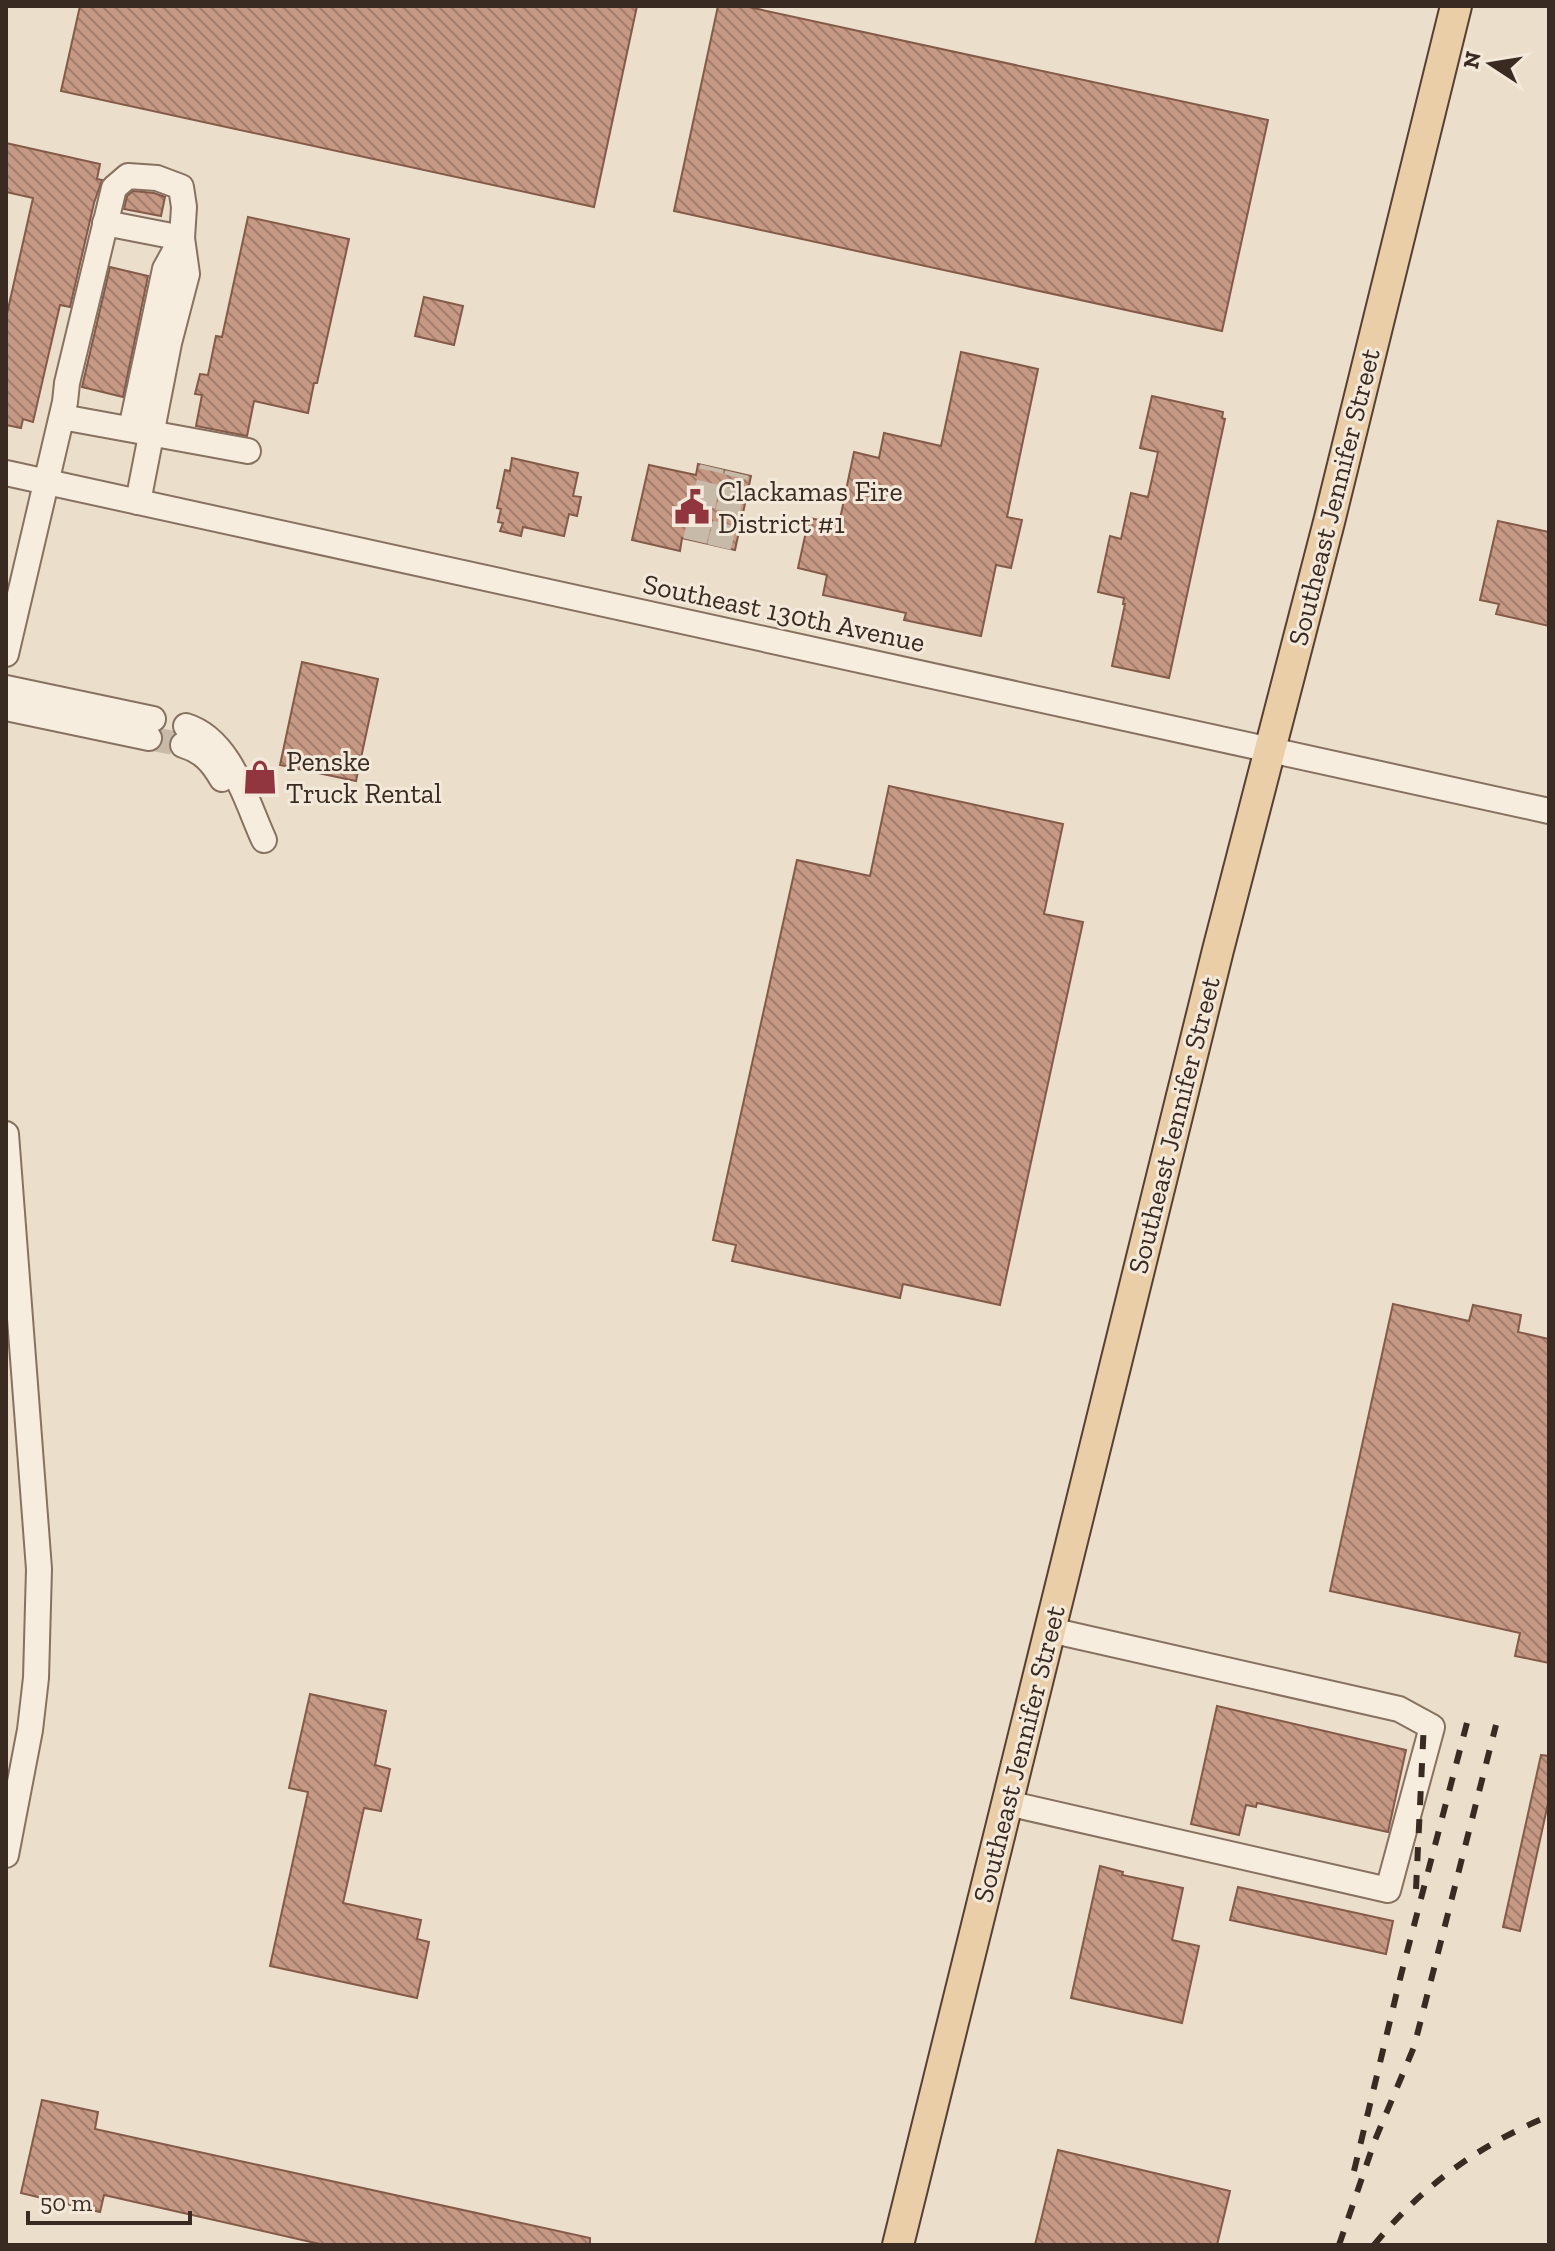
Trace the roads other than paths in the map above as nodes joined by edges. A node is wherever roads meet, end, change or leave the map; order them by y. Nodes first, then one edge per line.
1 (1456, 6) edge
2 (105, 223) junction
3 (182, 238) junction
4 (62, 417) junction
5 (142, 431) junction
6 (248, 451) dead end
7 (6, 473) edge
8 (45, 482) junction
9 (138, 502) junction
10 (6, 654) edge
11 (6, 688) edge
12 (6, 708) edge
13 (184, 736) tunnel mouth
14 (1268, 749) junction
15 (1549, 811) edge
16 (255, 838) dead end
17 (6, 1134) edge
18 (1050, 1630) junction
19 (1007, 1803) junction
20 (6, 1855) edge
21 (898, 2245) edge

1 - 14 main road, Southeast Jennifer Street
2 - 3 street
2 - 3 street
2 - 4 street
3 - 5 street
4 - 5 street
4 - 8 street
5 - 6 street
5 - 9 street
7 - 8 street, Southeast 130th Avenue
8 - 9 street, Southeast 130th Avenue
8 - 10 street
9 - 14 street, Southeast 130th Avenue
11 - 12 street
13 - 16 street
14 - 15 street, Southeast 130th Avenue
14 - 18 main road, Southeast Jennifer Street
17 - 20 street
18 - 19 main road, Southeast Jennifer Street
18 - 19 street
19 - 21 main road, Southeast Jennifer Street

